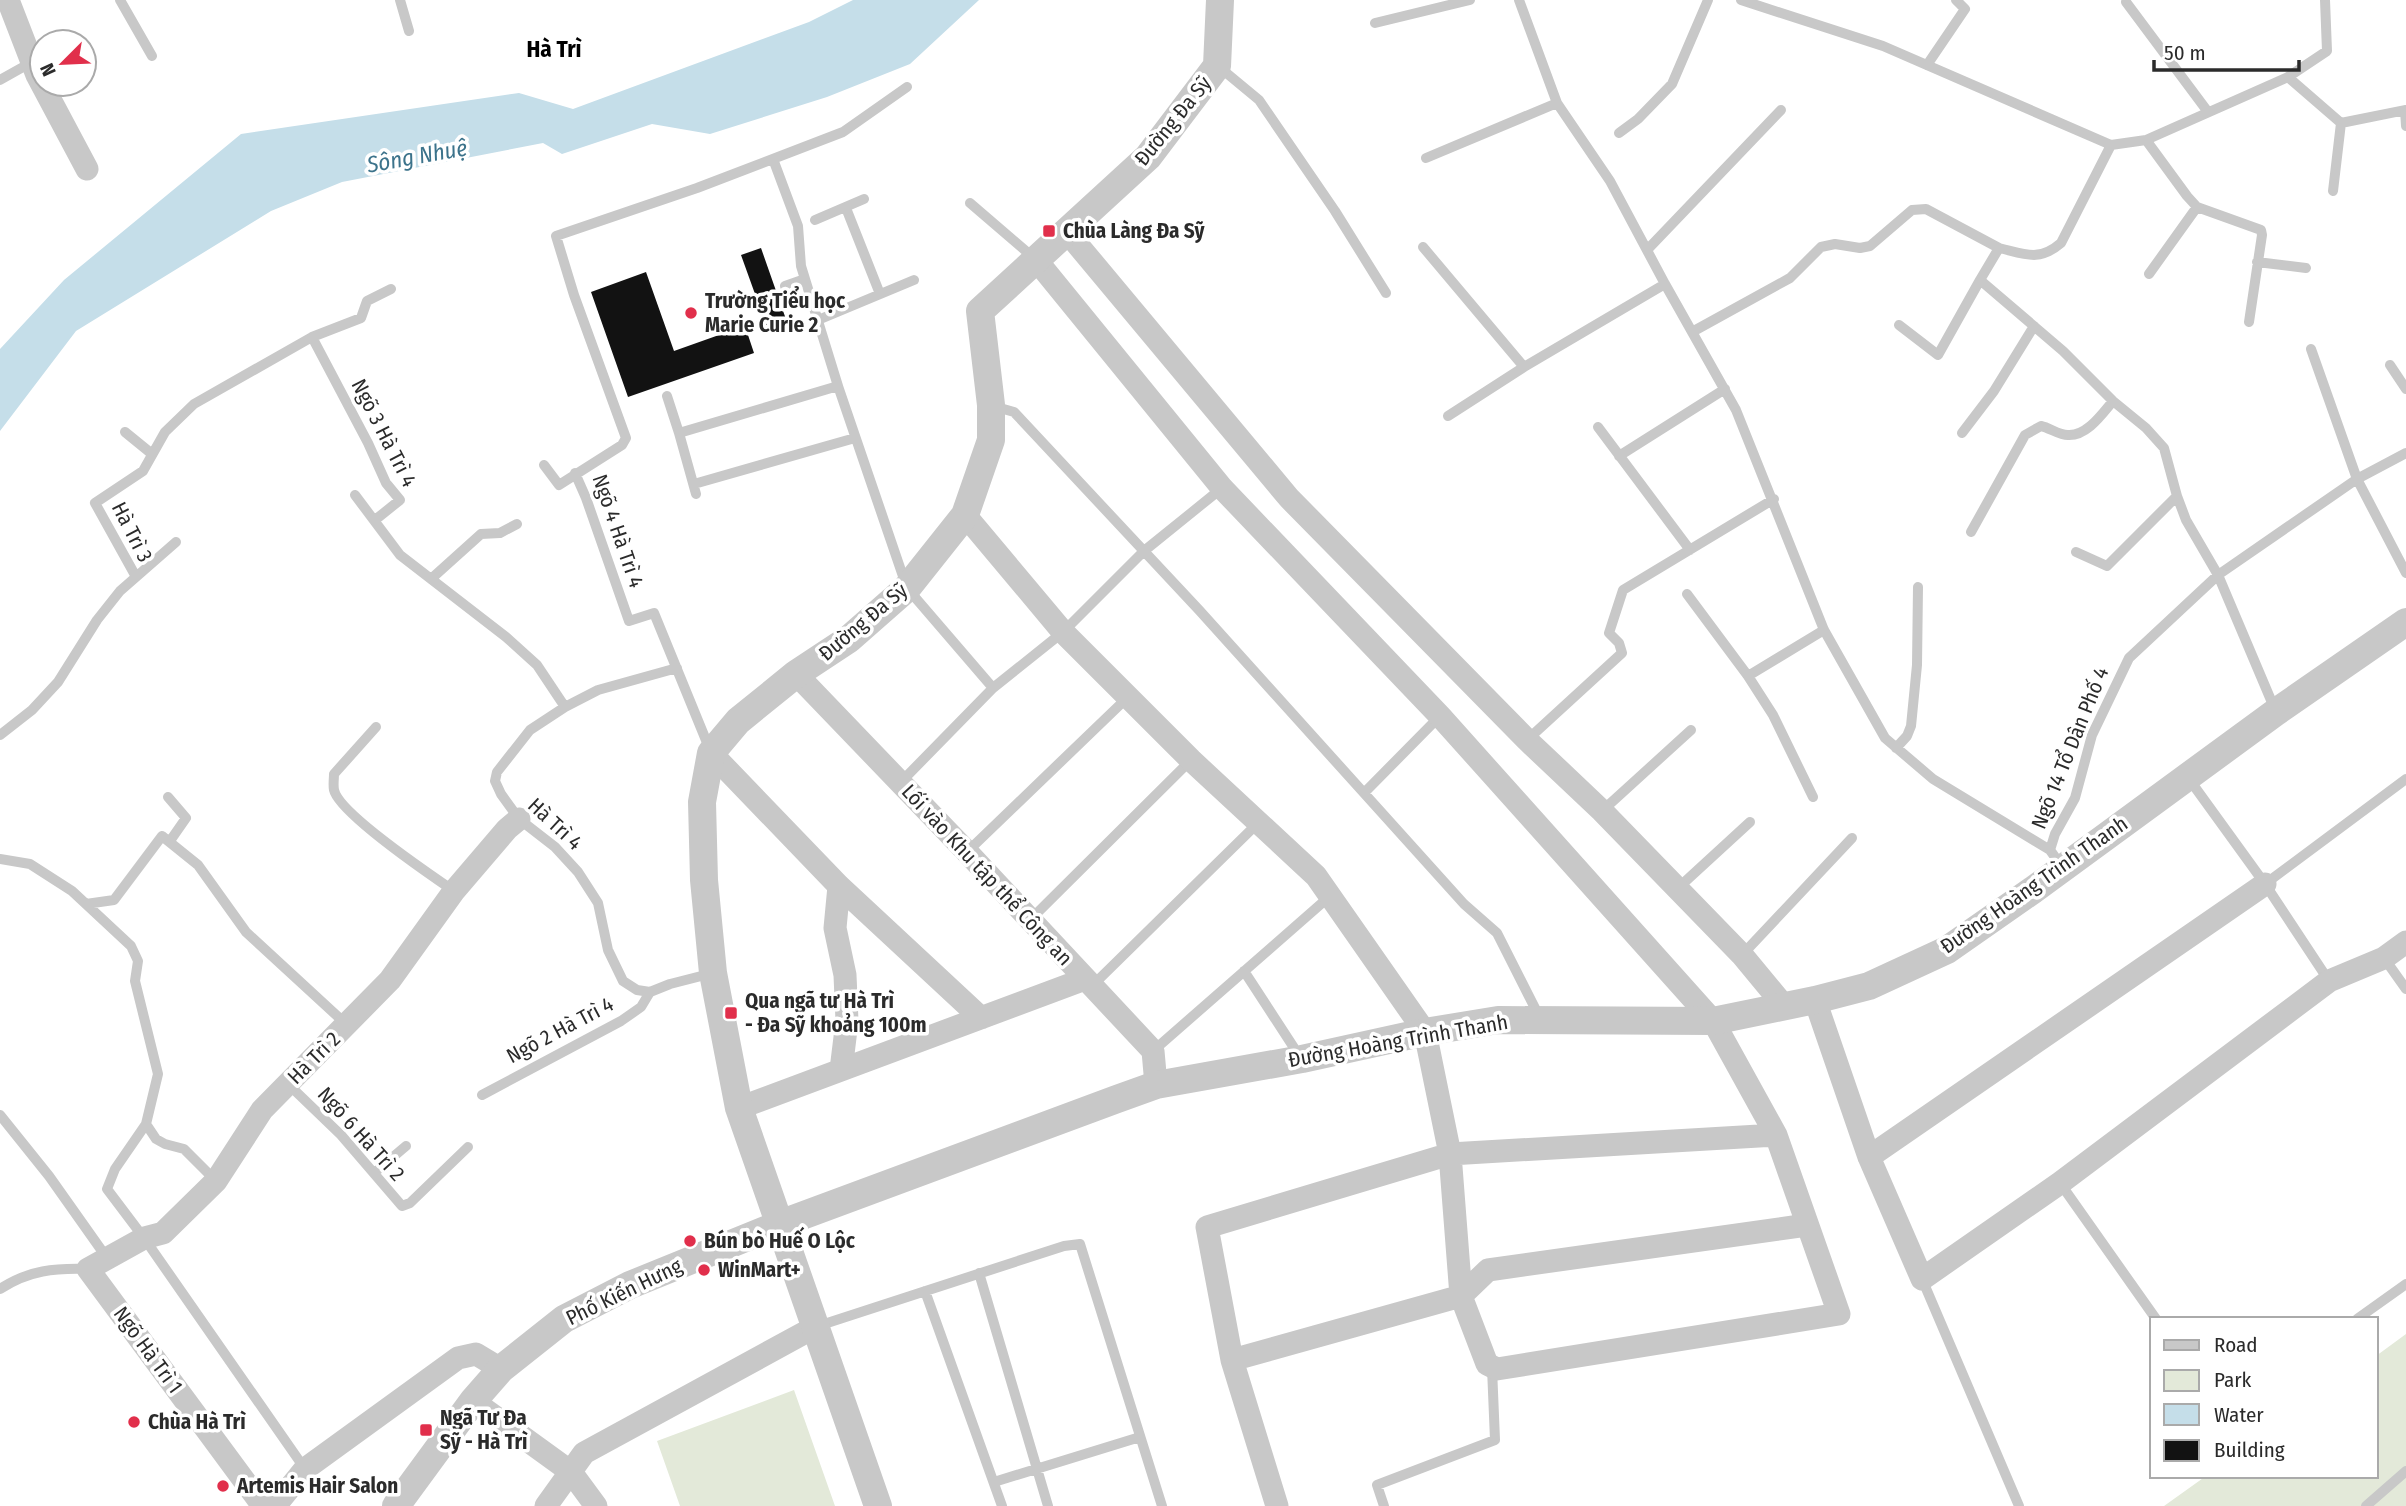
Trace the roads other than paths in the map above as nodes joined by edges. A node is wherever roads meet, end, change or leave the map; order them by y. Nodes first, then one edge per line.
1 (8, 0) edge
2 (120, 0) edge
3 (400, 0) edge
4 (1220, 0) edge
5 (1470, 0) edge
6 (1520, 0) edge
7 (1708, 0) edge
8 (1741, 0) edge
9 (1956, 0) edge
10 (2325, 0) edge
11 (2126, 2) edge
12 (1375, 23) dead end
13 (409, 31) dead end
14 (28, 52) edge
15 (152, 56) dead end
16 (28, 64) edge
17 (1927, 65) junction
18 (1217, 66) junction
19 (2288, 78) junction
20 (0, 80) edge
21 (907, 86) dead end
22 (51, 98) edge
23 (1557, 103) junction
24 (1781, 110) dead end
25 (2405, 110) edge
26 (2208, 112) junction
27 (2341, 123) junction
28 (2406, 126) edge
29 (1619, 133) dead end
30 (2146, 141) junction
31 (2111, 145) junction
32 (1426, 158) dead end
33 (773, 159) junction
34 (87, 169) dead end
35 (2333, 191) dead end
36 (864, 199) dead end
37 (970, 203) dead end
38 (2197, 207) junction
39 (846, 208) junction
40 (815, 220) dead end
41 (1067, 232) junction
42 (1423, 247) dead end
43 (1999, 248) junction
44 (1647, 250) junction
45 (1037, 261) junction
46 (2257, 262) junction
47 (2306, 268) dead end
48 (2150, 274) dead end
49 (805, 279) junction
50 (914, 280) dead end
51 (1980, 280) junction
52 (1664, 284) junction
53 (785, 286) dead end
54 (391, 289) dead end
55 (1385, 293) dead end
56 (880, 294) junction
57 (818, 320) junction
58 (2249, 321) dead end
59 (1899, 325) dead end
60 (2034, 326) junction
61 (1692, 332) junction
62 (312, 337) junction
63 (2311, 349) dead end
64 (2390, 365) dead end
65 (1524, 367) junction
66 (838, 386) junction
67 (1725, 389) junction
68 (2406, 389) edge
69 (667, 396) dead end
70 (2113, 401) junction
71 (990, 405) junction
72 (1448, 416) dead end
73 (1598, 427) dead end
74 (125, 432) dead end
75 (679, 433) junction
76 (1962, 433) dead end
77 (855, 438) junction
78 (2406, 453) edge
79 (152, 454) junction
80 (1619, 456) junction
81 (544, 465) dead end
82 (575, 473) junction
83 (2357, 479) junction
84 (1223, 488) junction
85 (355, 495) dead end
86 (2177, 496) junction
87 (1774, 499) junction
88 (965, 515) junction
89 (376, 520) junction
90 (517, 524) dead end
91 (1971, 532) dead end
92 (176, 542) dead end
93 (1690, 550) junction
94 (1144, 551) junction
95 (2076, 552) dead end
96 (2406, 573) edge
97 (135, 575) junction
98 (2218, 575) junction
99 (431, 579) junction
100 (1918, 587) dead end
101 (907, 588) junction
102 (1687, 594) dead end
103 (2406, 622) edge
104 (1824, 630) junction
105 (1063, 632) junction
106 (677, 668) junction
107 (796, 674) junction
108 (1748, 676) junction
109 (993, 688) junction
110 (1128, 697) junction
111 (565, 707) junction
112 (2276, 712) junction
113 (1440, 716) junction
114 (376, 727) dead end
115 (1691, 730) dead end
116 (0, 735) edge
117 (1527, 740) junction
118 (1896, 748) junction
119 (711, 753) junction
120 (1191, 760) junction
121 (2186, 776) junction
122 (2406, 779) edge
123 (900, 783) junction
124 (1364, 793) junction
125 (168, 797) dead end
126 (1813, 797) dead end
127 (1602, 811) junction
128 (519, 820) junction
129 (1749, 822) dead end
130 (1258, 824) junction
131 (1852, 838) dead end
132 (170, 841) junction
133 (967, 852) junction
134 (0, 859) edge
135 (2056, 859) junction
136 (2266, 884) junction
137 (839, 886) junction
138 (1677, 890) junction
139 (454, 891) junction
140 (1330, 896) junction
141 (86, 904) junction
142 (1030, 920) junction
143 (2406, 942) edge
144 (1742, 955) junction
145 (2384, 958) junction
146 (1244, 971) junction
147 (713, 973) junction
148 (2329, 981) junction
149 (1089, 982) junction
150 (2406, 989) edge
151 (650, 992) junction
152 (1815, 1000) junction
153 (1785, 1007) junction
154 (981, 1018) junction
155 (1541, 1019) junction
156 (1713, 1021) junction
157 (347, 1025) junction
158 (1425, 1032) junction
159 (1153, 1051) junction
160 (1302, 1059) junction
161 (841, 1070) junction
162 (288, 1084) junction
163 (1156, 1085) junction
164 (482, 1095) dead end
165 (739, 1108) junction
166 (0, 1115) edge
167 (146, 1124) junction
168 (1776, 1135) junction
169 (407, 1146) dead end
170 (468, 1147) dead end
171 (1450, 1154) junction
172 (1869, 1157) junction
173 (374, 1173) junction
174 (216, 1181) junction
175 (2060, 1183) junction
176 (780, 1224) junction
177 (1807, 1225) junction
178 (144, 1238) junction
179 (97, 1264) junction
180 (979, 1273) junction
181 (1922, 1279) junction
182 (2406, 1284) edge
183 (1, 1287) edge
184 (925, 1291) junction
185 (1461, 1296) junction
186 (2155, 1317) edge
187 (2360, 1317) edge
188 (815, 1326) junction
189 (1232, 1360) junction
190 (1492, 1368) junction
191 (501, 1369) junction
192 (473, 1401) junction
193 (1140, 1437) junction
194 (1036, 1468) junction
195 (305, 1469) junction
196 (2406, 1471) edge
197 (571, 1472) junction
198 (994, 1482) junction
199 (263, 1506) edge
200 (275, 1506) edge
201 (396, 1506) edge
202 (547, 1506) edge
203 (596, 1506) edge
204 (878, 1506) edge
205 (1002, 1506) edge
206 (1048, 1506) edge
207 (1162, 1506) edge
208 (1277, 1506) edge
209 (1384, 1506) edge
210 (2020, 1506) edge
211 (2365, 1506) edge

1 - 14 street
2 - 15 lane
3 - 13 lane
4 - 18 street, Đường Đa Sỹ
5 - 12 lane
6 - 23 lane
7 - 29 lane
8 - 17 lane
9 - 17 lane
10 - 19 lane
11 - 26 lane
16 - 20 lane
17 - 31 lane
18 - 41 street, Đường Đa Sỹ
18 - 55 lane
19 - 26 lane
19 - 27 lane
21 - 33 lane
22 - 34 street
23 - 32 lane
23 - 44 lane
24 - 44 lane
25 - 27 lane
25 - 28 lane
26 - 30 lane
27 - 35 lane
30 - 31 lane
30 - 38 lane
31 - 43 lane
33 - 49 lane
33 - 82 lane, Ngõ 4 Hà Trì 4
36 - 39 lane
37 - 45 lane
38 - 46 lane
38 - 48 lane
39 - 40 lane
39 - 56 lane
41 - 45 street, Đường Đa Sỹ
41 - 117 street
42 - 65 lane
43 - 51 lane
43 - 61 lane
44 - 52 lane
45 - 71 street, Đường Đa Sỹ
45 - 84 street
46 - 47 lane
46 - 58 lane
49 - 53 lane
49 - 57 lane
50 - 56 lane
51 - 59 lane
51 - 60 lane
52 - 61 lane
52 - 65 lane
54 - 62 lane, Hà Trì 3
56 - 57 lane
57 - 66 lane
60 - 70 lane
60 - 76 lane
61 - 67 lane
62 - 79 lane, Hà Trì 3
62 - 89 lane, Ngõ 3 Hà Trì 4
63 - 83 lane
64 - 68 lane
65 - 72 lane
66 - 75 lane
66 - 77 lane
67 - 80 lane
67 - 87 lane
69 - 75 lane
70 - 86 lane
70 - 91 lane
71 - 88 street, Đường Đa Sỹ
71 - 94 lane
73 - 80 lane
74 - 79 lane
75 - 77 lane
77 - 101 lane
78 - 83 lane, Ngõ 14 Tổ Dân Phố 4
79 - 97 lane, Hà Trì 3
80 - 93 lane
81 - 82 lane
82 - 106 lane, Ngõ 4 Hà Trì 4
83 - 96 lane
83 - 98 lane, Ngõ 14 Tổ Dân Phố 4
84 - 94 lane
84 - 113 street
85 - 89 lane
86 - 95 lane
86 - 98 lane
87 - 93 lane
87 - 104 lane
88 - 101 street, Đường Đa Sỹ
88 - 105 street
89 - 99 lane
90 - 99 lane
92 - 97 lane
93 - 117 lane
94 - 105 lane
94 - 124 lane
97 - 116 lane, Hà Trì 3
98 - 112 lane
98 - 135 lane, Ngõ 14 Tổ Dân Phố 4
99 - 111 lane
100 - 118 lane
101 - 107 street, Đường Đa Sỹ
101 - 109 lane
102 - 108 lane
103 - 112 street, Đường Hoàng Trình Thanh
104 - 108 lane
104 - 118 lane
105 - 109 lane
105 - 110 street
106 - 111 lane, Hà Trì 4
106 - 119 lane
107 - 119 street, Đường Đa Sỹ
107 - 123 street, Lối vào Khu tập thể Công an
108 - 126 lane
109 - 123 lane
110 - 120 street
110 - 133 lane
111 - 128 lane, Hà Trì 4
112 - 121 street, Đường Hoàng Trình Thanh
113 - 124 lane
113 - 156 street
114 - 139 lane
115 - 127 lane
117 - 127 street
118 - 135 lane
119 - 137 street
119 - 147 street, Đường Đa Sỹ
120 - 130 street
120 - 142 lane
121 - 135 street, Đường Hoàng Trình Thanh
121 - 136 lane
122 - 136 lane
123 - 133 street, Lối vào Khu tập thể Công an
124 - 155 lane
125 - 132 lane
127 - 138 street
128 - 139 street, Hà Trì 2
128 - 151 lane, Hà Trì 4
129 - 138 lane
130 - 140 street
130 - 149 lane
131 - 144 lane
132 - 141 lane
132 - 157 lane
133 - 142 street, Lối vào Khu tập thể Công an
134 - 141 lane
135 - 152 street, Đường Hoàng Trình Thanh
136 - 148 lane
136 - 172 street
137 - 154 street
137 - 161 street
138 - 144 street
139 - 157 street, Hà Trì 2
140 - 146 lane
140 - 158 street
141 - 167 lane
142 - 149 street, Lối vào Khu tập thể Công an
143 - 145 street
144 - 153 street
145 - 148 street
145 - 150 lane
146 - 159 lane
146 - 160 lane
147 - 151 lane
147 - 165 street, Đường Đa Sỹ
148 - 175 street
149 - 154 street
149 - 159 street, Lối vào Khu tập thể Công an
151 - 164 lane, Ngõ 2 Hà Trì 4
152 - 153 street, Đường Hoàng Trình Thanh
152 - 172 street
153 - 156 street, Đường Hoàng Trình Thanh
154 - 161 street
155 - 156 street, Đường Hoàng Trình Thanh
155 - 158 street, Đường Hoàng Trình Thanh
156 - 168 street
157 - 162 street, Hà Trì 2
158 - 160 street, Đường Hoàng Trình Thanh
158 - 171 street
159 - 163 street
160 - 163 street, Đường Hoàng Trình Thanh
161 - 165 street
162 - 173 lane, Ngõ 6 Hà Trì 2
162 - 174 street, Hà Trì 2
163 - 176 street, Phố Kiến Hưng
165 - 176 street, Đường Đa Sỹ
166 - 179 lane
167 - 174 lane
167 - 178 lane
168 - 171 street
168 - 177 street
169 - 173 lane
170 - 173 lane, Ngõ 6 Hà Trì 2
171 - 185 street
171 - 189 street
172 - 181 street
174 - 178 street, Hà Trì 2
175 - 181 street
175 - 186 lane
176 - 188 street, Đường Đa Sỹ
176 - 191 street, Phố Kiến Hưng
177 - 185 street
177 - 190 street
178 - 179 street, Hà Trì 2
178 - 195 lane
179 - 183 lane
179 - 199 street, Ngõ Hà Trì 1
180 - 184 lane
180 - 193 lane
180 - 194 lane
181 - 210 lane
182 - 187 lane
184 - 188 lane
184 - 198 lane
185 - 189 street
185 - 190 street
188 - 197 street
188 - 204 street, Đường Đa Sỹ
189 - 208 street
190 - 209 lane
191 - 192 street, Phố Kiến Hưng
191 - 195 street
192 - 197 street
192 - 201 street, Phố Kiến Hưng
193 - 194 lane
193 - 207 lane
194 - 198 lane
194 - 206 lane
195 - 200 street
196 - 211 lane
197 - 202 street
197 - 203 street
198 - 205 lane

